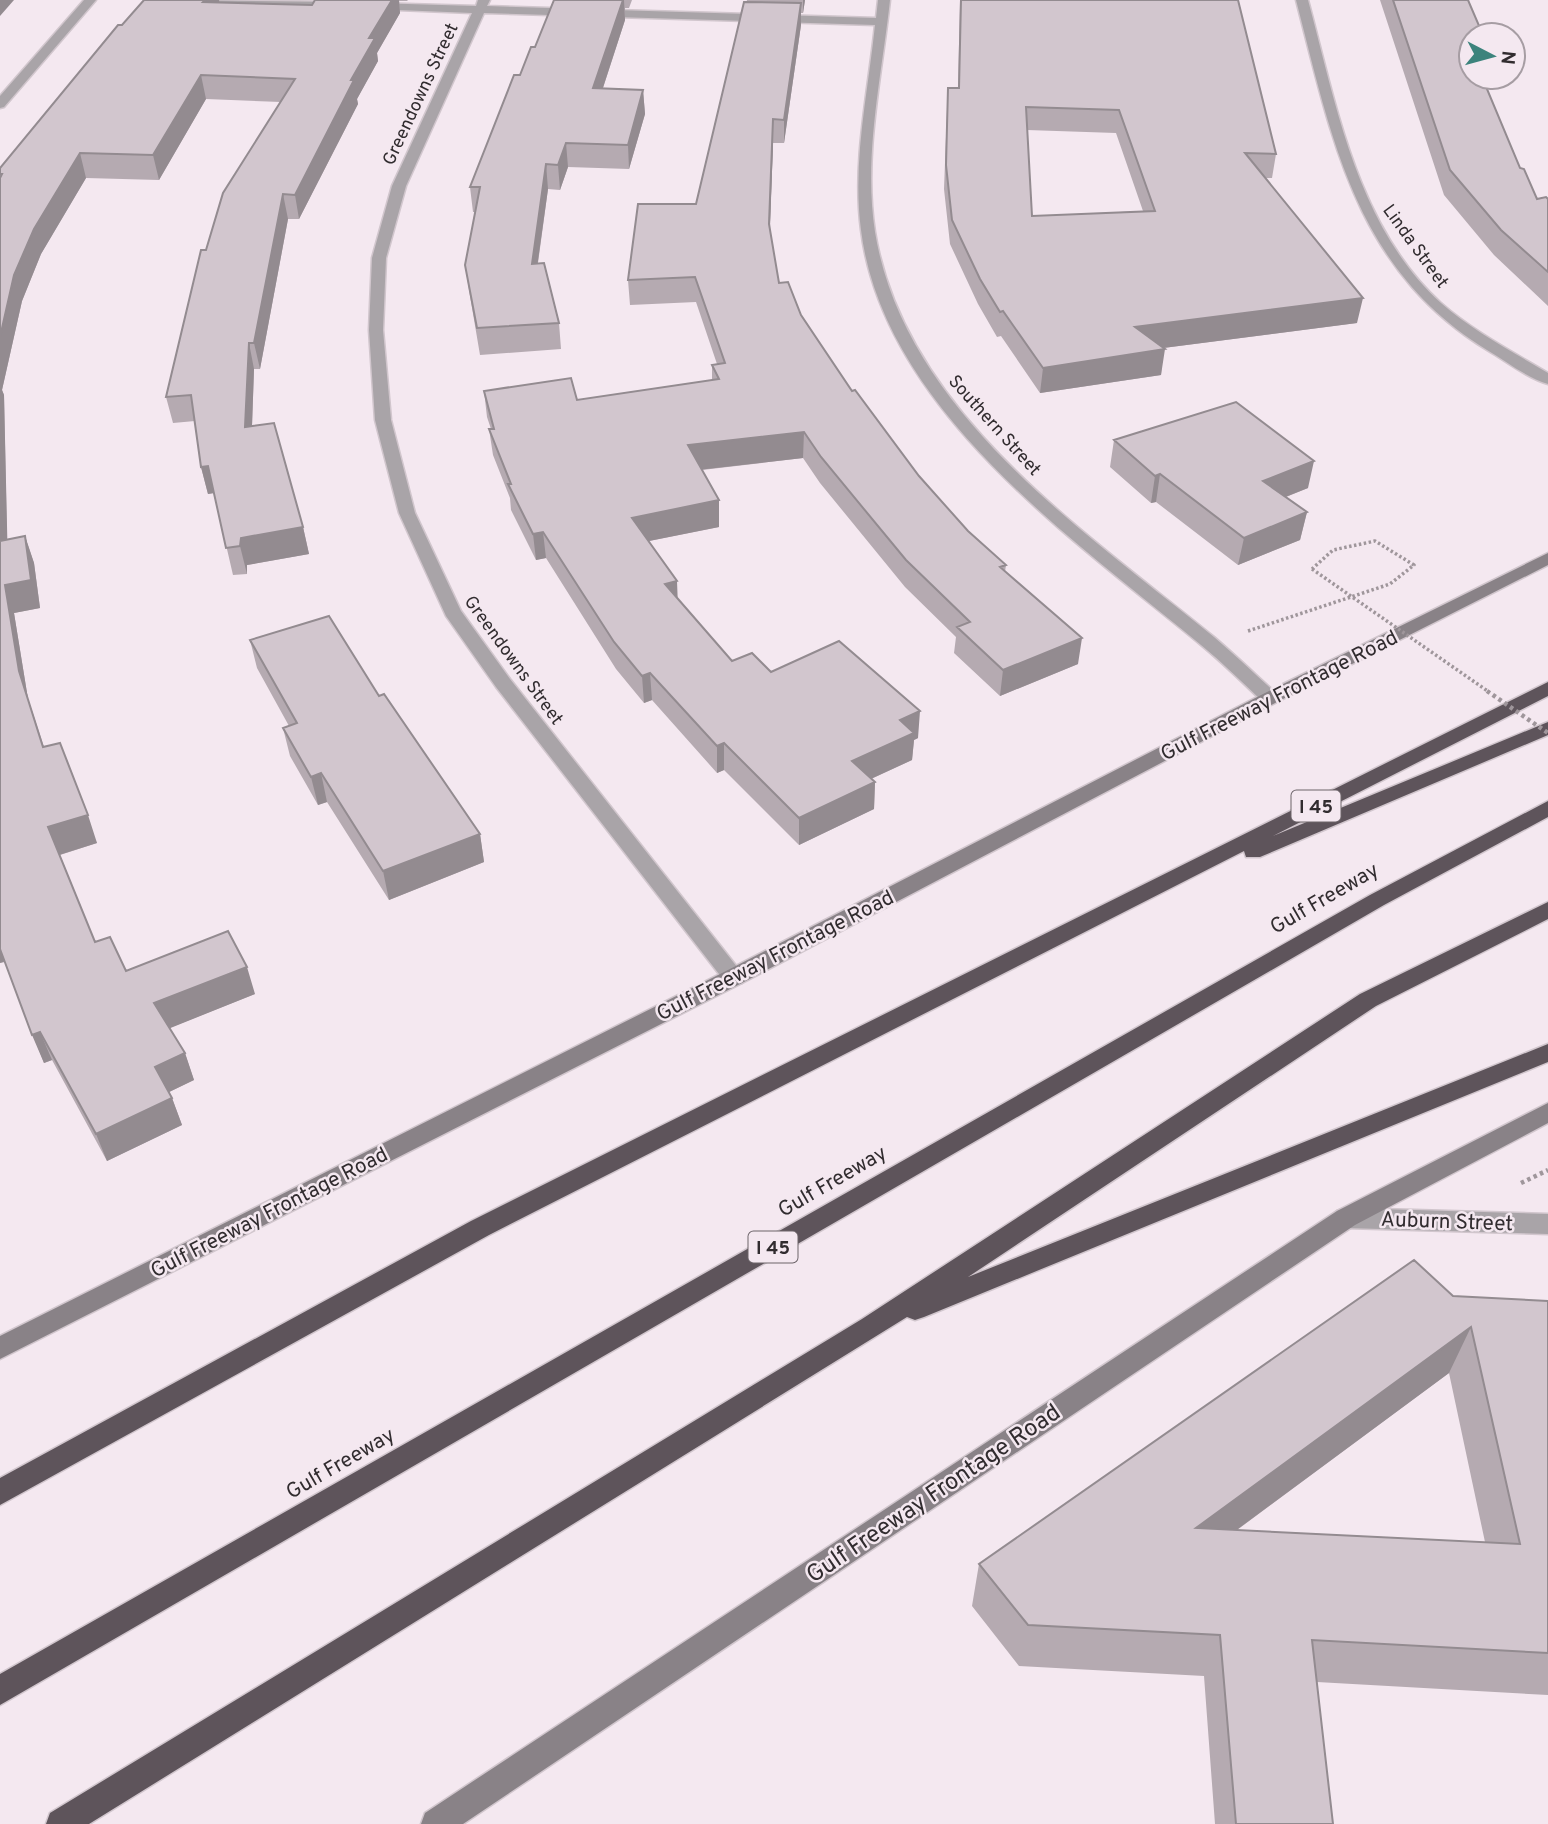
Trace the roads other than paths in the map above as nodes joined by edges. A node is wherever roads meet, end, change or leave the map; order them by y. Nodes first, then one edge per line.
1 (90, 0) edge
2 (175, 0) edge
3 (884, 0) edge
4 (1302, 0) edge
5 (482, 4) edge
6 (882, 22) junction
7 (0, 104) edge
8 (1548, 379) edge
9 (1548, 558) edge
10 (1548, 688) edge
11 (1270, 698) junction
12 (1548, 730) edge
13 (1548, 808) edge
14 (1548, 911) edge
15 (1084, 923) junction
16 (734, 976) junction
17 (1548, 1053) edge
18 (1548, 1112) edge
19 (1346, 1218) junction
20 (1548, 1224) edge
21 (871, 1327) junction
22 (0, 1348) edge
23 (0, 1492) edge
24 (0, 1690) edge
25 (61, 1824) edge
26 (436, 1824) edge

1 - 7 street
2 - 5 street
3 - 6 street, Southern Street
4 - 8 street, Linda Street
5 - 6 street
5 - 16 street, Greendowns Street
6 - 11 street, Southern Street
9 - 11 main road, Gulf Freeway Frontage Road
10 - 15 highway, I 45
11 - 16 main road, Gulf Freeway Frontage Road
12 - 15 highway
13 - 24 highway, Gulf Freeway / I 45
14 - 21 highway
15 - 23 highway, I 45
16 - 22 main road, Gulf Freeway Frontage Road
17 - 21 highway
18 - 19 main road, Gulf Freeway Frontage Road
19 - 20 street, Auburn Street
19 - 26 main road, Gulf Freeway Frontage Road
21 - 25 highway

